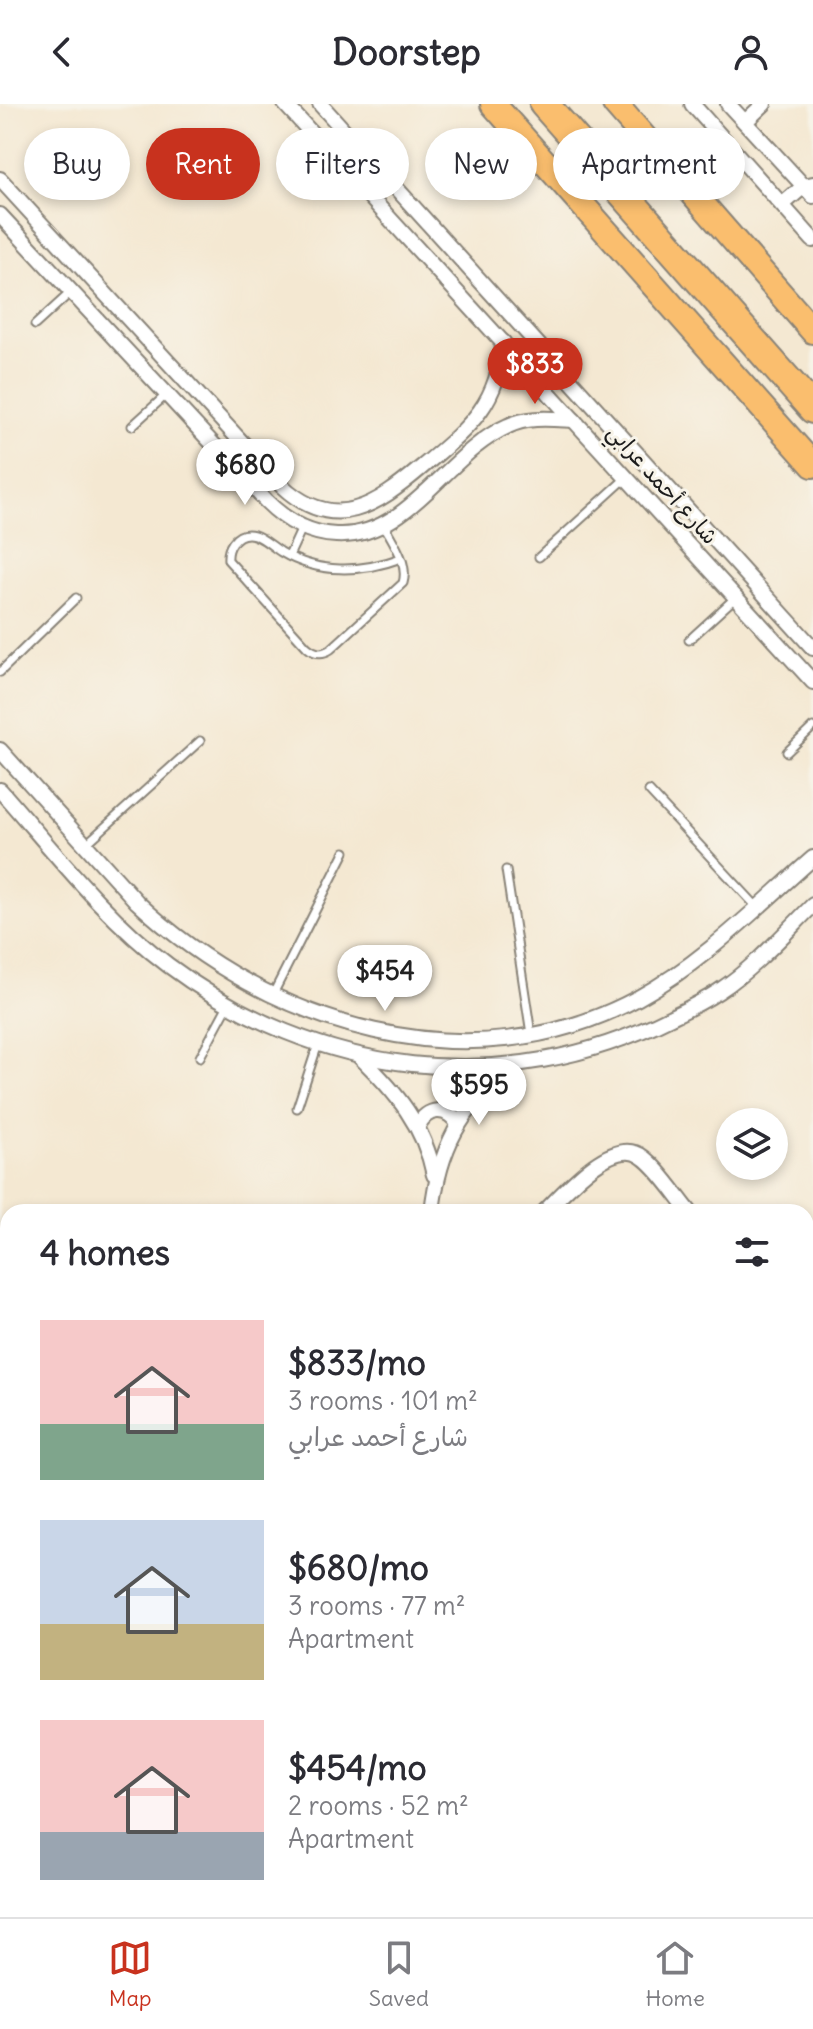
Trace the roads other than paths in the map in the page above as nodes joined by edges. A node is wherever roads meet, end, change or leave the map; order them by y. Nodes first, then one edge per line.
1 (285, 104) edge
2 (320, 104) edge
3 (493, 104) edge
4 (544, 104) edge
5 (615, 104) edge
6 (692, 104) edge
7 (728, 104) edge
8 (764, 104) edge
9 (745, 122) junction
10 (0, 179) edge
11 (810, 188) edge
12 (782, 205) junction
13 (0, 215) edge
14 (46, 228) junction
15 (813, 240) edge
16 (27, 245) junction
17 (71, 292) junction
18 (35, 325) dead end
19 (813, 331) edge
20 (503, 342) junction
21 (167, 395) junction
22 (813, 409) edge
23 (574, 420) junction
24 (132, 426) dead end
25 (813, 465) edge
26 (627, 477) junction
27 (384, 525) junction
28 (302, 528) junction
29 (289, 556) junction
30 (539, 557) dead end
31 (401, 558) junction
32 (736, 597) junction
33 (76, 598) dead end
34 (689, 640) dead end
35 (813, 648) edge
36 (0, 672) edge
37 (810, 672) edge
38 (813, 727) edge
39 (200, 741) dead end
40 (0, 750) edge
41 (787, 752) dead end
42 (0, 790) edge
43 (649, 791) dead end
44 (61, 819) junction
45 (41, 836) junction
46 (85, 845) junction
47 (345, 852) dead end
48 (813, 858) edge
49 (506, 870) dead end
50 (813, 905) edge
51 (757, 907) junction
52 (272, 996) junction
53 (228, 1005) junction
54 (532, 1036) junction
55 (318, 1044) junction
56 (359, 1056) junction
57 (200, 1057) dead end
58 (509, 1066) junction
59 (297, 1108) dead end
60 (458, 1124) junction
61 (418, 1126) junction
62 (435, 1180) junction
63 (433, 1204) edge
64 (553, 1204) edge
65 (683, 1204) edge

1 - 20 street, شارع أحمد عرابي
2 - 35 street
3 - 25 highway
4 - 22 highway
5 - 19 highway
6 - 12 street
7 - 9 street
8 - 9 street
9 - 11 street
10 - 14 street
11 - 12 street
12 - 15 street
13 - 16 street
14 - 16 street
14 - 20 street
16 - 17 street
17 - 18 lane
17 - 21 street
20 - 23 street, شارع أحمد عرابي
21 - 24 lane
21 - 28 street
23 - 26 street, شارع أحمد عرابي
23 - 27 street
26 - 30 lane
26 - 32 street, شارع أحمد عرابي
27 - 28 street
27 - 31 lane
28 - 29 lane
29 - 31 lane
29 - 31 lane
32 - 34 lane
32 - 37 street, شارع أحمد عرابي
33 - 36 lane
38 - 41 lane
39 - 46 lane
40 - 44 street
42 - 45 street
43 - 51 lane
44 - 45 street
44 - 46 street
45 - 53 street
46 - 52 street
47 - 52 lane
48 - 51 street
49 - 54 lane
50 - 58 street
51 - 54 street
52 - 54 street
53 - 55 street
53 - 57 lane
55 - 56 street
55 - 59 lane
56 - 58 street
56 - 61 street
58 - 60 street
60 - 61 street
60 - 62 street
61 - 62 street
62 - 63 street
64 - 65 street

